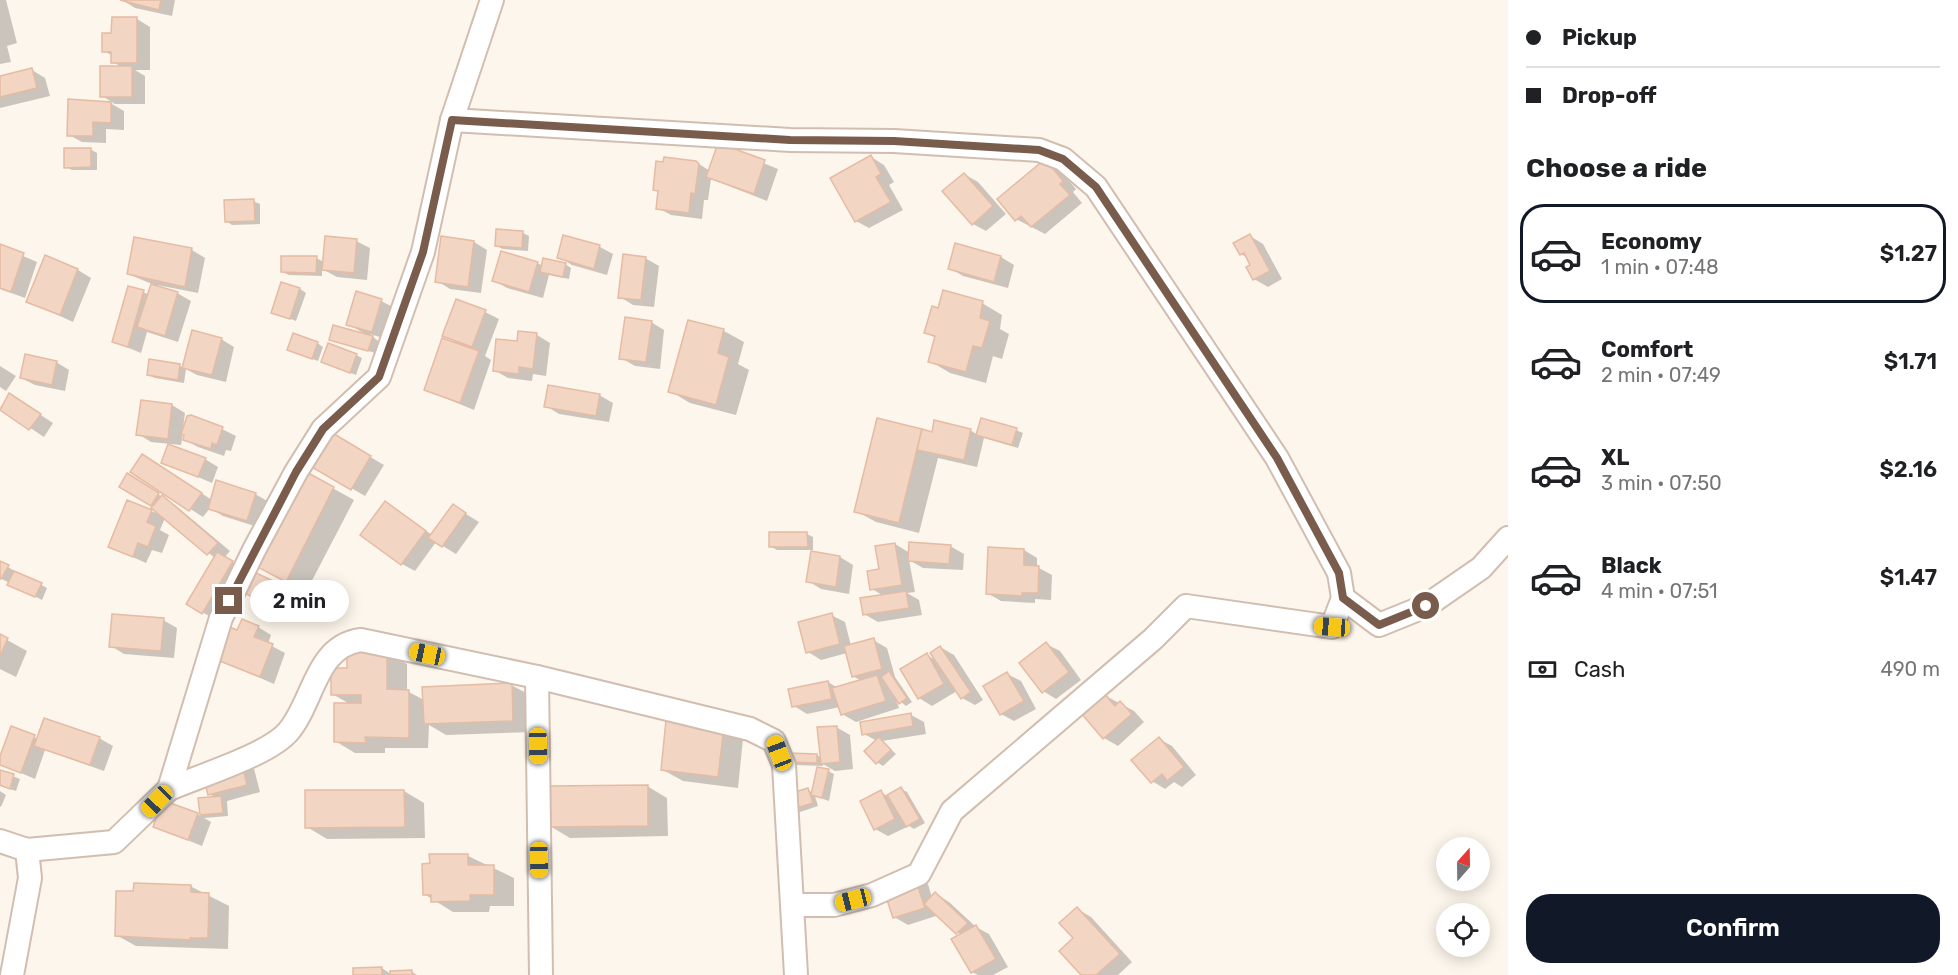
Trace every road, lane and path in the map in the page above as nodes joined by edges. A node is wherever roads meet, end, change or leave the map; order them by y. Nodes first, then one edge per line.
1 (492, 0) edge
2 (452, 120) junction
3 (1508, 538) edge
4 (1343, 598) junction
5 (537, 677) junction
6 (169, 789) junction
7 (0, 841) edge
8 (27, 850) junction
9 (793, 905) junction
10 (12, 975) edge
11 (541, 975) edge
12 (796, 975) edge

1 - 2 street
2 - 4 street
2 - 6 street
3 - 4 street
4 - 9 street
5 - 6 street
5 - 9 street
5 - 11 street
6 - 8 street
7 - 8 street
8 - 10 street
9 - 12 street

